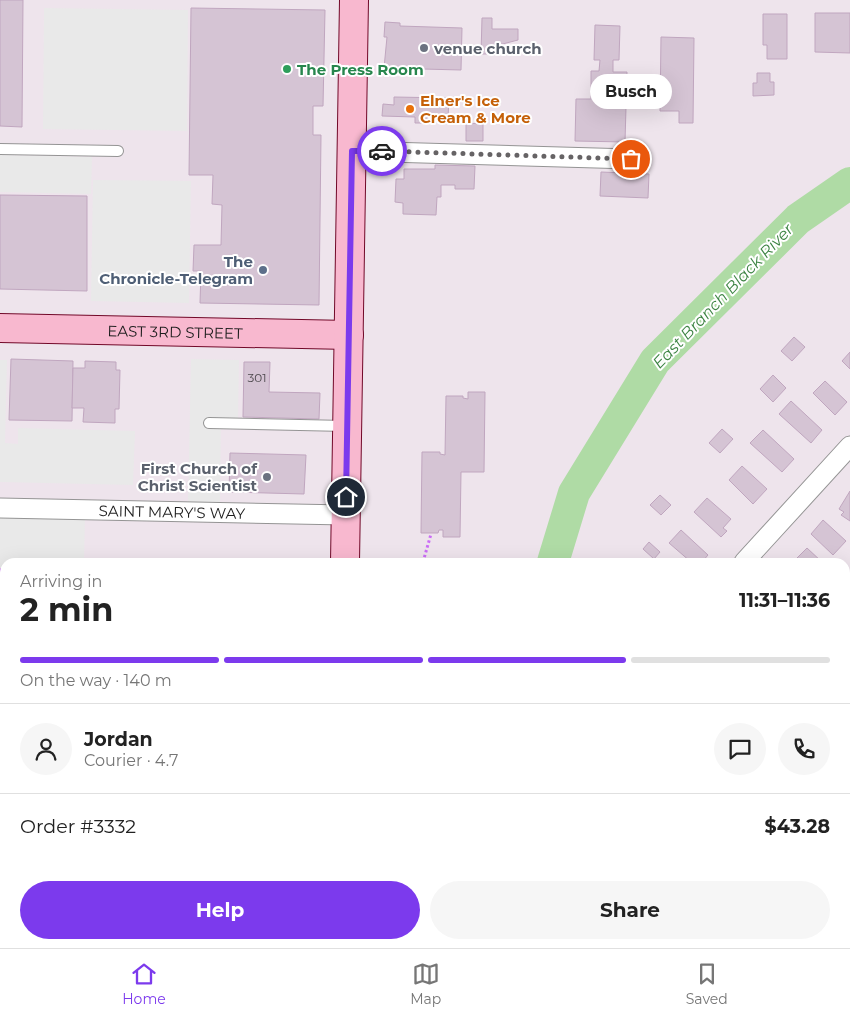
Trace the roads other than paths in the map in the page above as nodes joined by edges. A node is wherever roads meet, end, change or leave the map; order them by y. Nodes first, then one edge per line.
1 (354, 0) edge
2 (0, 149) edge
3 (118, 151) dead end
4 (352, 151) junction
5 (631, 159) dead end
6 (0, 328) edge
7 (349, 335) junction
8 (208, 423) dead end
9 (347, 426) junction
10 (850, 446) edge
11 (0, 508) edge
12 (346, 515) junction
13 (345, 558) edge
14 (748, 558) edge

1 - 4 main road
2 - 3 lane
4 - 5 street
4 - 7 main road
6 - 7 main road, EAST 3RD STREET
7 - 9 main road
8 - 9 lane
9 - 12 main road
10 - 14 street
11 - 12 street, SAINT MARY'S WAY
12 - 13 main road

